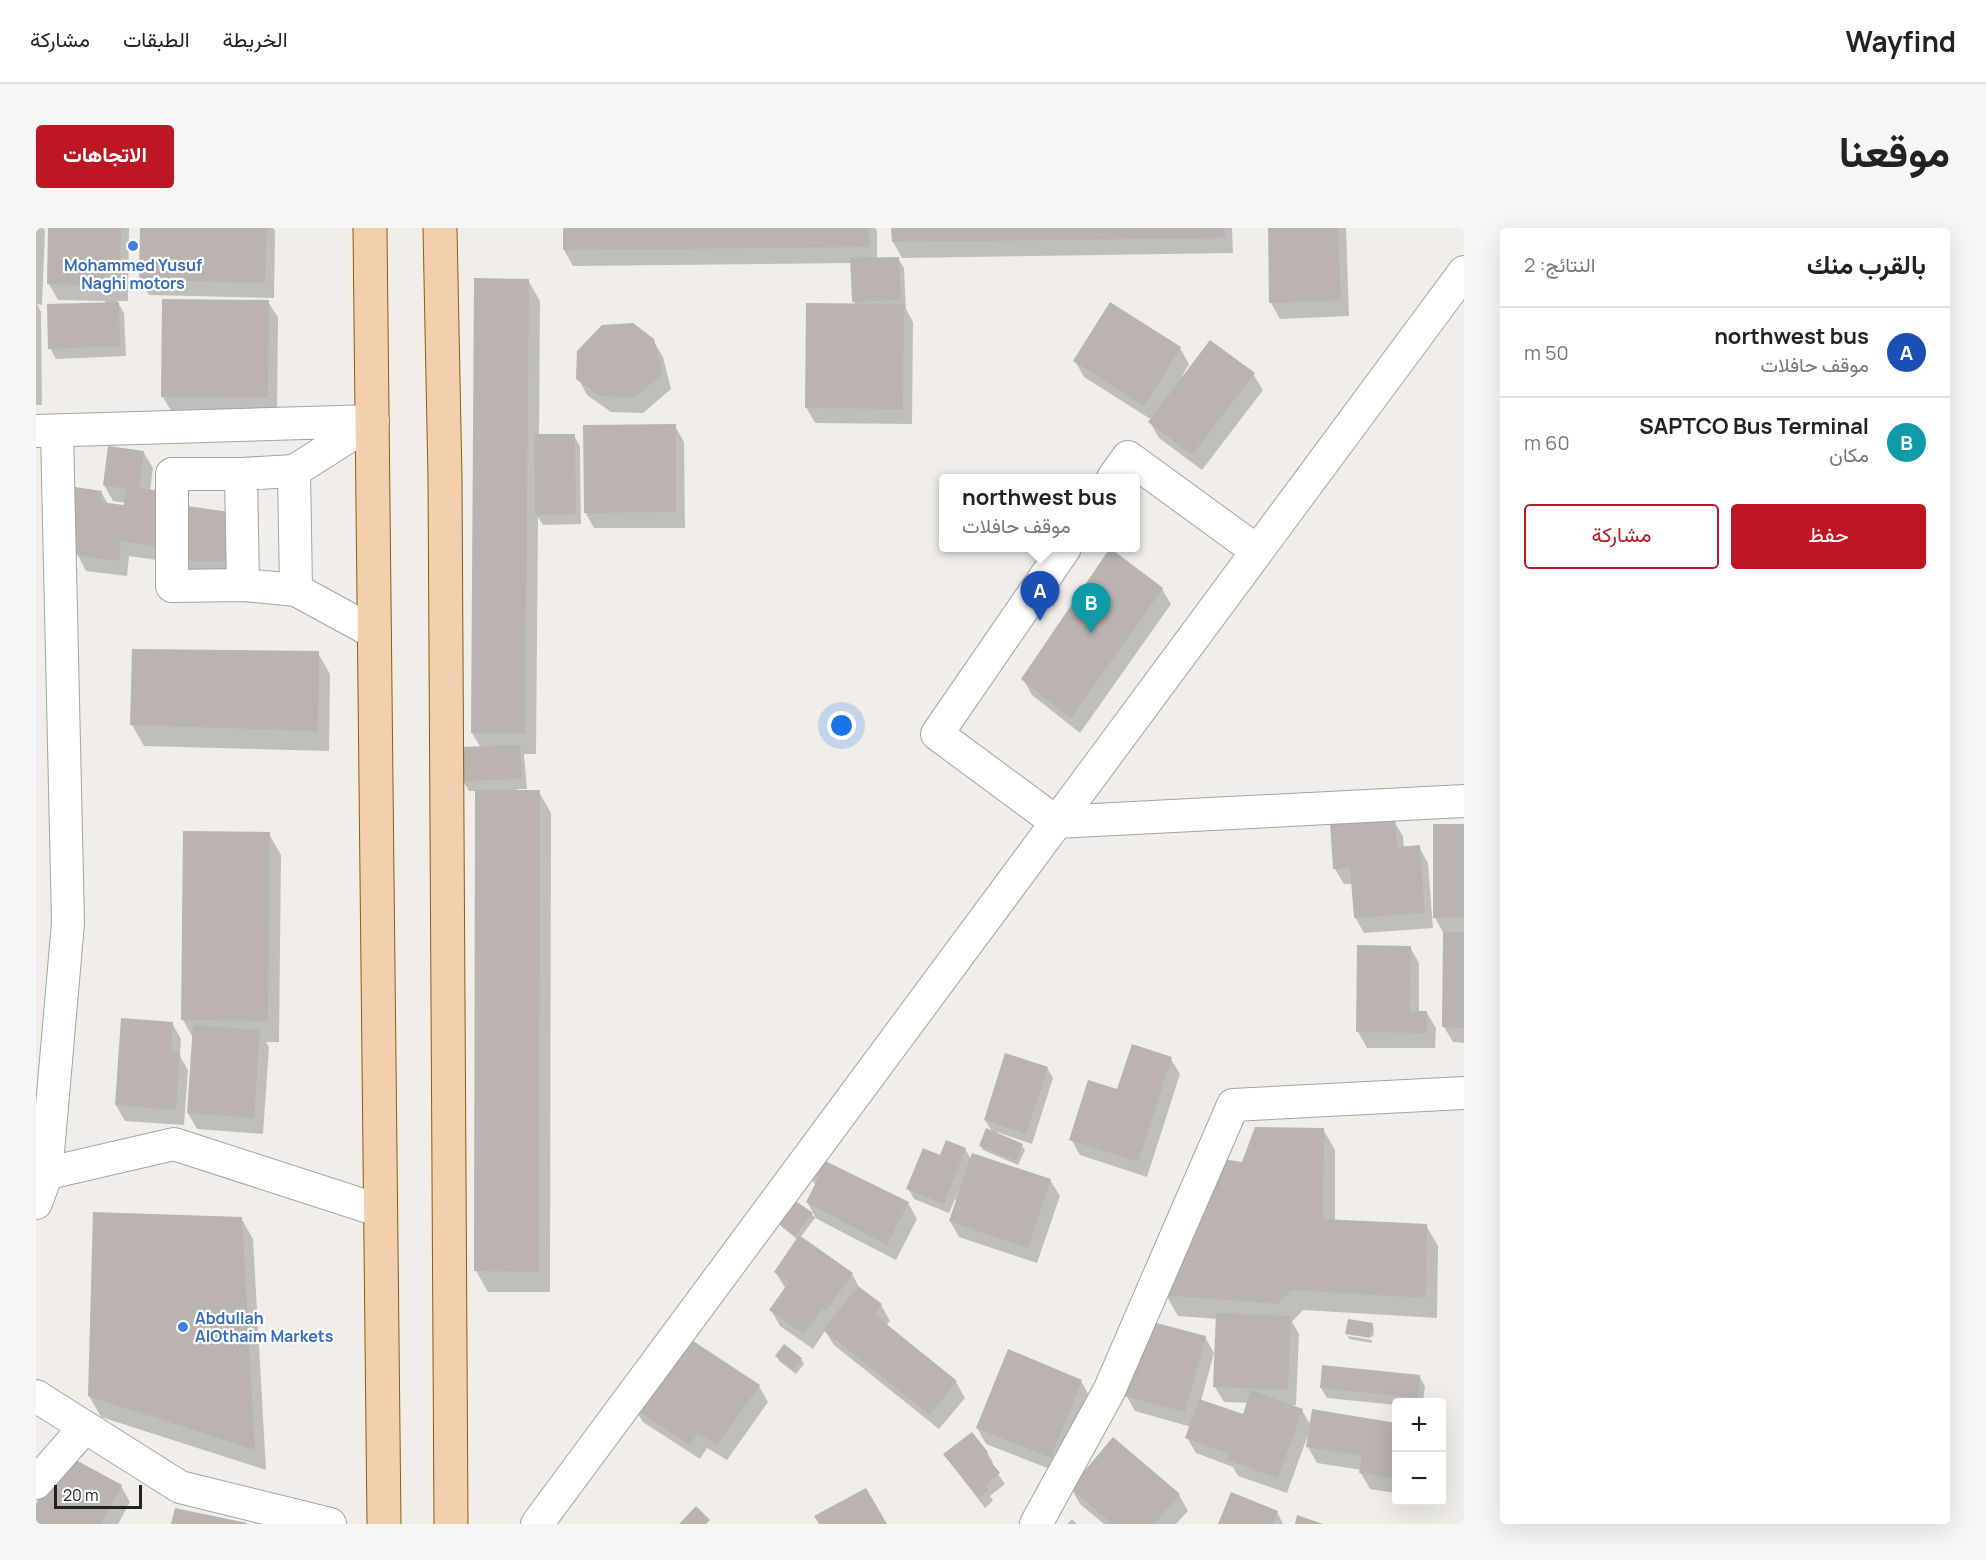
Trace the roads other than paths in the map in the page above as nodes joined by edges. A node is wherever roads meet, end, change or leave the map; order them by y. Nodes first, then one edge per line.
1 (441, 230) edge
2 (369, 231) edge
3 (1464, 272) edge
4 (373, 421) junction
5 (46, 431) edge
6 (294, 471) junction
7 (241, 474) junction
8 (1116, 474) edge
9 (1257, 550) junction
10 (1062, 552) edge
11 (243, 585) junction
12 (297, 590) junction
13 (375, 633) junction
14 (50, 721) edge
15 (1464, 801) edge
16 (1056, 822) junction
17 (1464, 1093) edge
18 (39, 1185) edge
19 (381, 1211) junction
20 (36, 1396) edge
21 (85, 1427) junction
22 (36, 1483) edge
23 (330, 1524) edge
24 (384, 1524) edge
25 (451, 1524) edge
26 (537, 1524) edge
27 (1036, 1524) edge

1 - 25 main road
2 - 4 main road
3 - 9 street
4 - 5 street
4 - 6 street
4 - 13 main road
5 - 14 street
6 - 7 street
6 - 12 street
7 - 11 street
7 - 11 street
8 - 9 street
9 - 16 street
10 - 16 street
11 - 12 street
12 - 13 street
13 - 19 main road
14 - 18 street
15 - 16 street
16 - 26 street
17 - 27 street
18 - 19 street
19 - 24 main road
20 - 21 street
21 - 22 street
21 - 23 street

